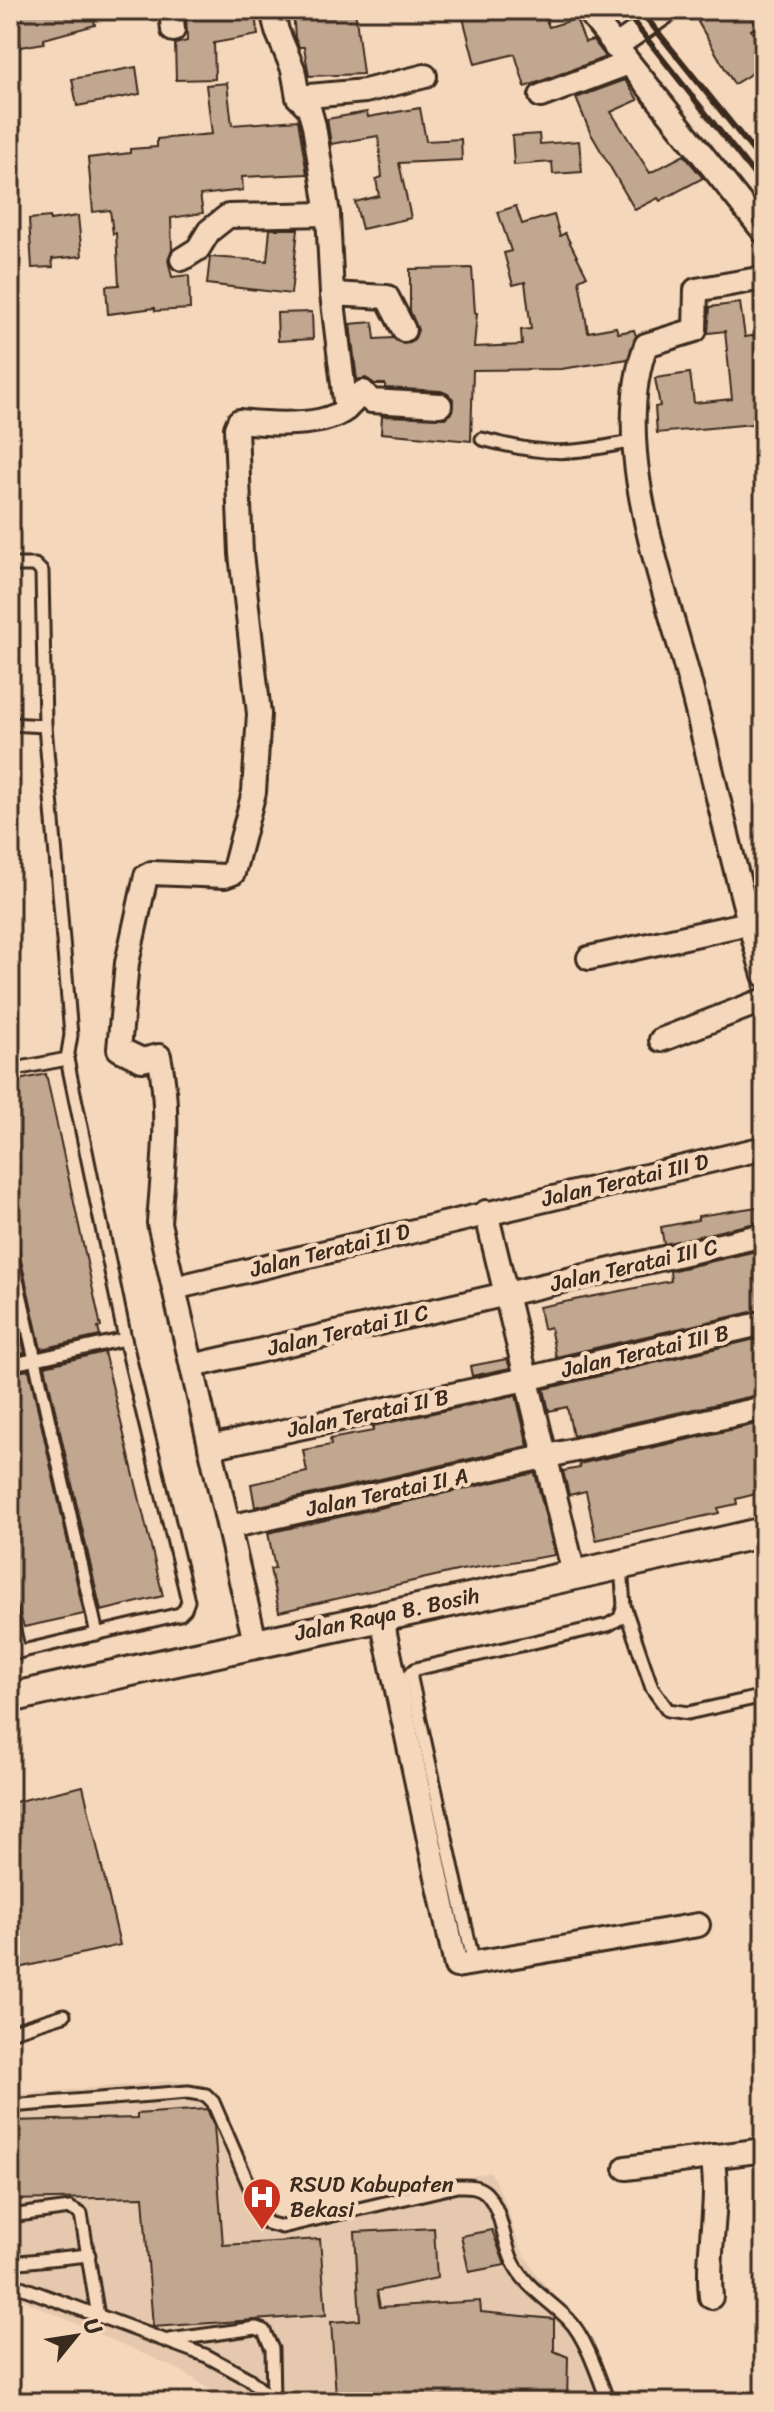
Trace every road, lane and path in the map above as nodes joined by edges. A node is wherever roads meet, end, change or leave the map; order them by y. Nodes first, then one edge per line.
1 (272, 10) edge
2 (587, 10) edge
3 (668, 10) edge
4 (622, 55) junction
5 (425, 76) dead end
6 (541, 96) dead end
7 (298, 97) junction
8 (328, 214) junction
9 (764, 232) edge
10 (182, 259) dead end
11 (764, 278) edge
12 (332, 294) junction
13 (404, 330) dead end
14 (440, 405) dead end
15 (346, 409) junction
16 (482, 439) dead end
17 (634, 441) junction
18 (10, 565) edge
19 (10, 724) edge
20 (45, 726) junction
21 (749, 923) junction
22 (589, 958) dead end
23 (764, 975) edge
24 (764, 1000) edge
25 (661, 1040) dead end
26 (67, 1059) junction
27 (10, 1070) edge
28 (764, 1148) edge
29 (486, 1212) junction
30 (764, 1235) edge
31 (10, 1249) edge
32 (174, 1288) junction
33 (505, 1294) junction
34 (764, 1323) edge
35 (125, 1339) junction
36 (35, 1359) junction
37 (10, 1365) edge
38 (192, 1366) junction
39 (526, 1379) junction
40 (764, 1408) edge
41 (210, 1447) junction
42 (546, 1458) junction
43 (229, 1527) junction
44 (764, 1532) edge
45 (621, 1566) junction
46 (574, 1574) junction
47 (624, 1606) junction
48 (10, 1612) edge
49 (381, 1615) junction
50 (97, 1634) junction
51 (255, 1642) junction
52 (14, 1653) edge
53 (764, 1696) edge
54 (10, 1698) edge
55 (698, 1925) dead end
56 (471, 1951) dead end
57 (64, 2015) dead end
58 (10, 2032) edge
59 (10, 2106) edge
60 (764, 2150) edge
61 (712, 2156) junction
62 (626, 2168) dead end
63 (10, 2216) edge
64 (89, 2255) junction
65 (10, 2263) edge
66 (10, 2283) edge
67 (711, 2297) dead end
68 (98, 2316) junction
69 (164, 2340) junction
70 (274, 2401) edge
71 (608, 2402) edge

1 - 7 street
2 - 4 street
3 - 4 street
4 - 6 street
4 - 9 street
5 - 7 street
7 - 8 street
8 - 10 street
8 - 12 street
11 - 17 street
12 - 13 street
12 - 15 street
14 - 15 street
15 - 32 street
16 - 17 lane
17 - 21 street
18 - 20 lane
19 - 20 lane
20 - 26 lane
21 - 22 street
21 - 23 street
24 - 25 street
26 - 27 lane
26 - 35 lane
28 - 29 street, Jalan Teratai III D
29 - 32 street, Jalan Teratai II D
29 - 33 street
30 - 33 street, Jalan Teratai III C
31 - 36 lane
32 - 38 street
33 - 38 street, Jalan Teratai II C
33 - 39 street
34 - 39 street, Jalan Teratai III B
35 - 36 lane
35 - 50 lane
36 - 37 lane
36 - 50 lane
38 - 41 street
39 - 41 street, Jalan Teratai II B
39 - 42 street
40 - 42 street, Jalan Teratai II A
41 - 43 street
42 - 43 street, Jalan Teratai II A
42 - 46 street
43 - 51 street
44 - 45 street, Jalan Raya B. Bosih
45 - 46 street, Jalan Raya B. Bosih
45 - 47 lane
46 - 49 street, Jalan Raya B. Bosih
47 - 53 lane
47 - 56 lane
48 - 52 lane
49 - 51 street, Jalan Raya B. Bosih
49 - 55 street
50 - 52 lane
51 - 54 street, Jalan Raya B. Bosih
57 - 58 lane
59 - 71 lane
60 - 61 street
61 - 62 street
61 - 67 street
63 - 64 lane
64 - 65 lane
64 - 68 lane
66 - 68 lane
68 - 69 lane
69 - 70 lane
69 - 70 lane

